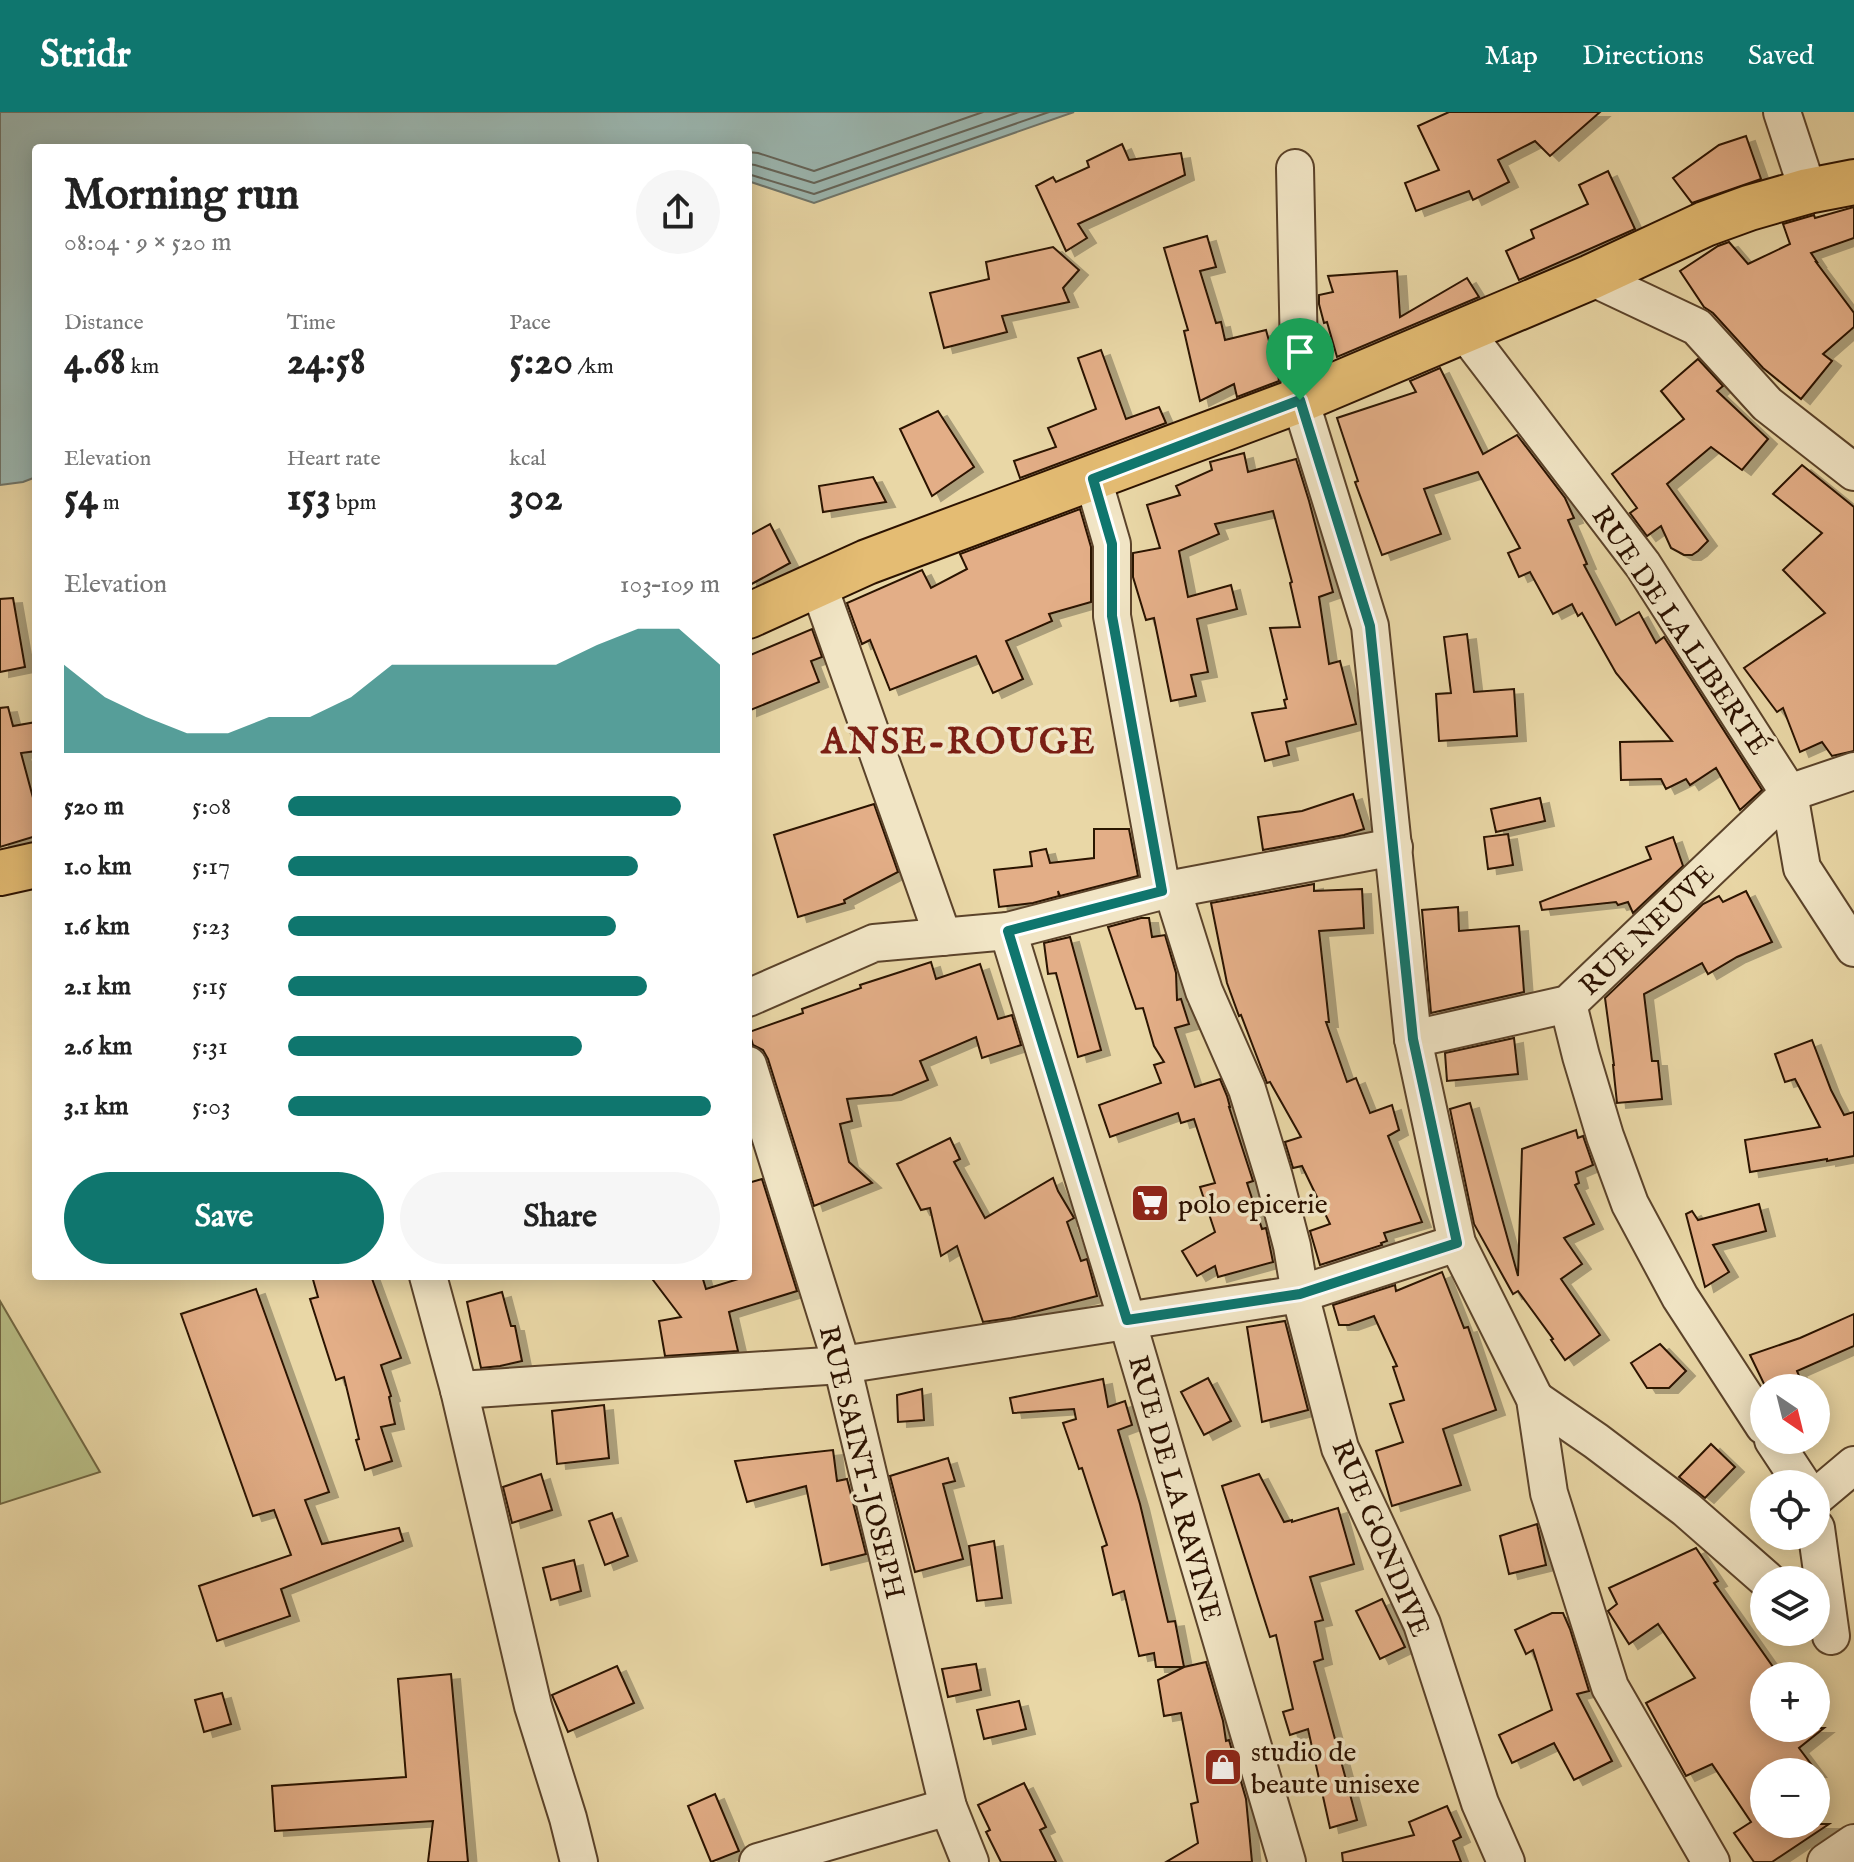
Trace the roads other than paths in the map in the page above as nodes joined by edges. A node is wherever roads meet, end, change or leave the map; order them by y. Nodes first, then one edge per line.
1 (1782, 112) edge
2 (1295, 168) dead end
3 (1854, 182) edge
4 (1808, 191) junction
5 (1591, 277) junction
6 (1465, 332) junction
7 (1300, 400) junction
8 (1854, 472) edge
9 (1093, 479) junction
10 (818, 584) junction
11 (752, 614) edge
12 (1854, 771) edge
13 (1789, 793) junction
14 (1394, 847) junction
15 (32, 866) edge
16 (0, 873) edge
17 (1167, 890) junction
18 (1008, 931) junction
19 (943, 937) junction
20 (1854, 948) edge
21 (752, 996) edge
22 (1568, 1004) junction
23 (1413, 1039) junction
24 (752, 1078) edge
25 (1457, 1243) junction
26 (429, 1280) edge
27 (1300, 1294) junction
28 (1127, 1320) junction
29 (842, 1365) junction
30 (459, 1390) junction
31 (1535, 1399) junction
32 (1750, 1404) edge
33 (1854, 1465) edge
34 (1830, 1485) edge
35 (1820, 1550) edge
36 (1751, 1566) edge
37 (1834, 1637) edge
38 (948, 1807) junction
39 (1854, 1843) edge
40 (579, 1862) edge
41 (758, 1862) edge
42 (970, 1862) edge
43 (1287, 1862) edge
44 (1506, 1862) edge
45 (1711, 1862) edge
46 (1826, 1862) edge

1 - 4 street
2 - 7 street
3 - 4 main road
4 - 5 main road
5 - 6 main road
5 - 8 street
6 - 7 main road
6 - 13 street, RUE DE LA LIBERTÉ
7 - 9 main road
7 - 14 street
9 - 10 main road
9 - 17 street, RUE GONDIVE
10 - 11 main road
10 - 19 street
12 - 13 street, RUE NEUVE
13 - 20 street, RUE DE LA LIBERTÉ
13 - 22 street, RUE NEUVE
14 - 17 street
14 - 23 street
15 - 16 main road
17 - 18 street
17 - 27 street, RUE GONDIVE
18 - 19 street
18 - 28 street, RUE DE LA RAVINE
19 - 21 street
22 - 23 street, RUE NEUVE
22 - 32 street
23 - 25 street
24 - 29 street, RUE SAINT-JOSEPH
25 - 27 street
25 - 31 street
26 - 30 street
27 - 28 street
27 - 44 street, RUE GONDIVE
28 - 29 street
28 - 43 street, RUE DE LA RAVINE
29 - 30 street
29 - 38 street, RUE SAINT-JOSEPH
30 - 40 street
31 - 36 street
31 - 45 street
33 - 34 street
35 - 37 street
38 - 41 street
38 - 42 street, RUE SAINT-JOSEPH
39 - 46 street

